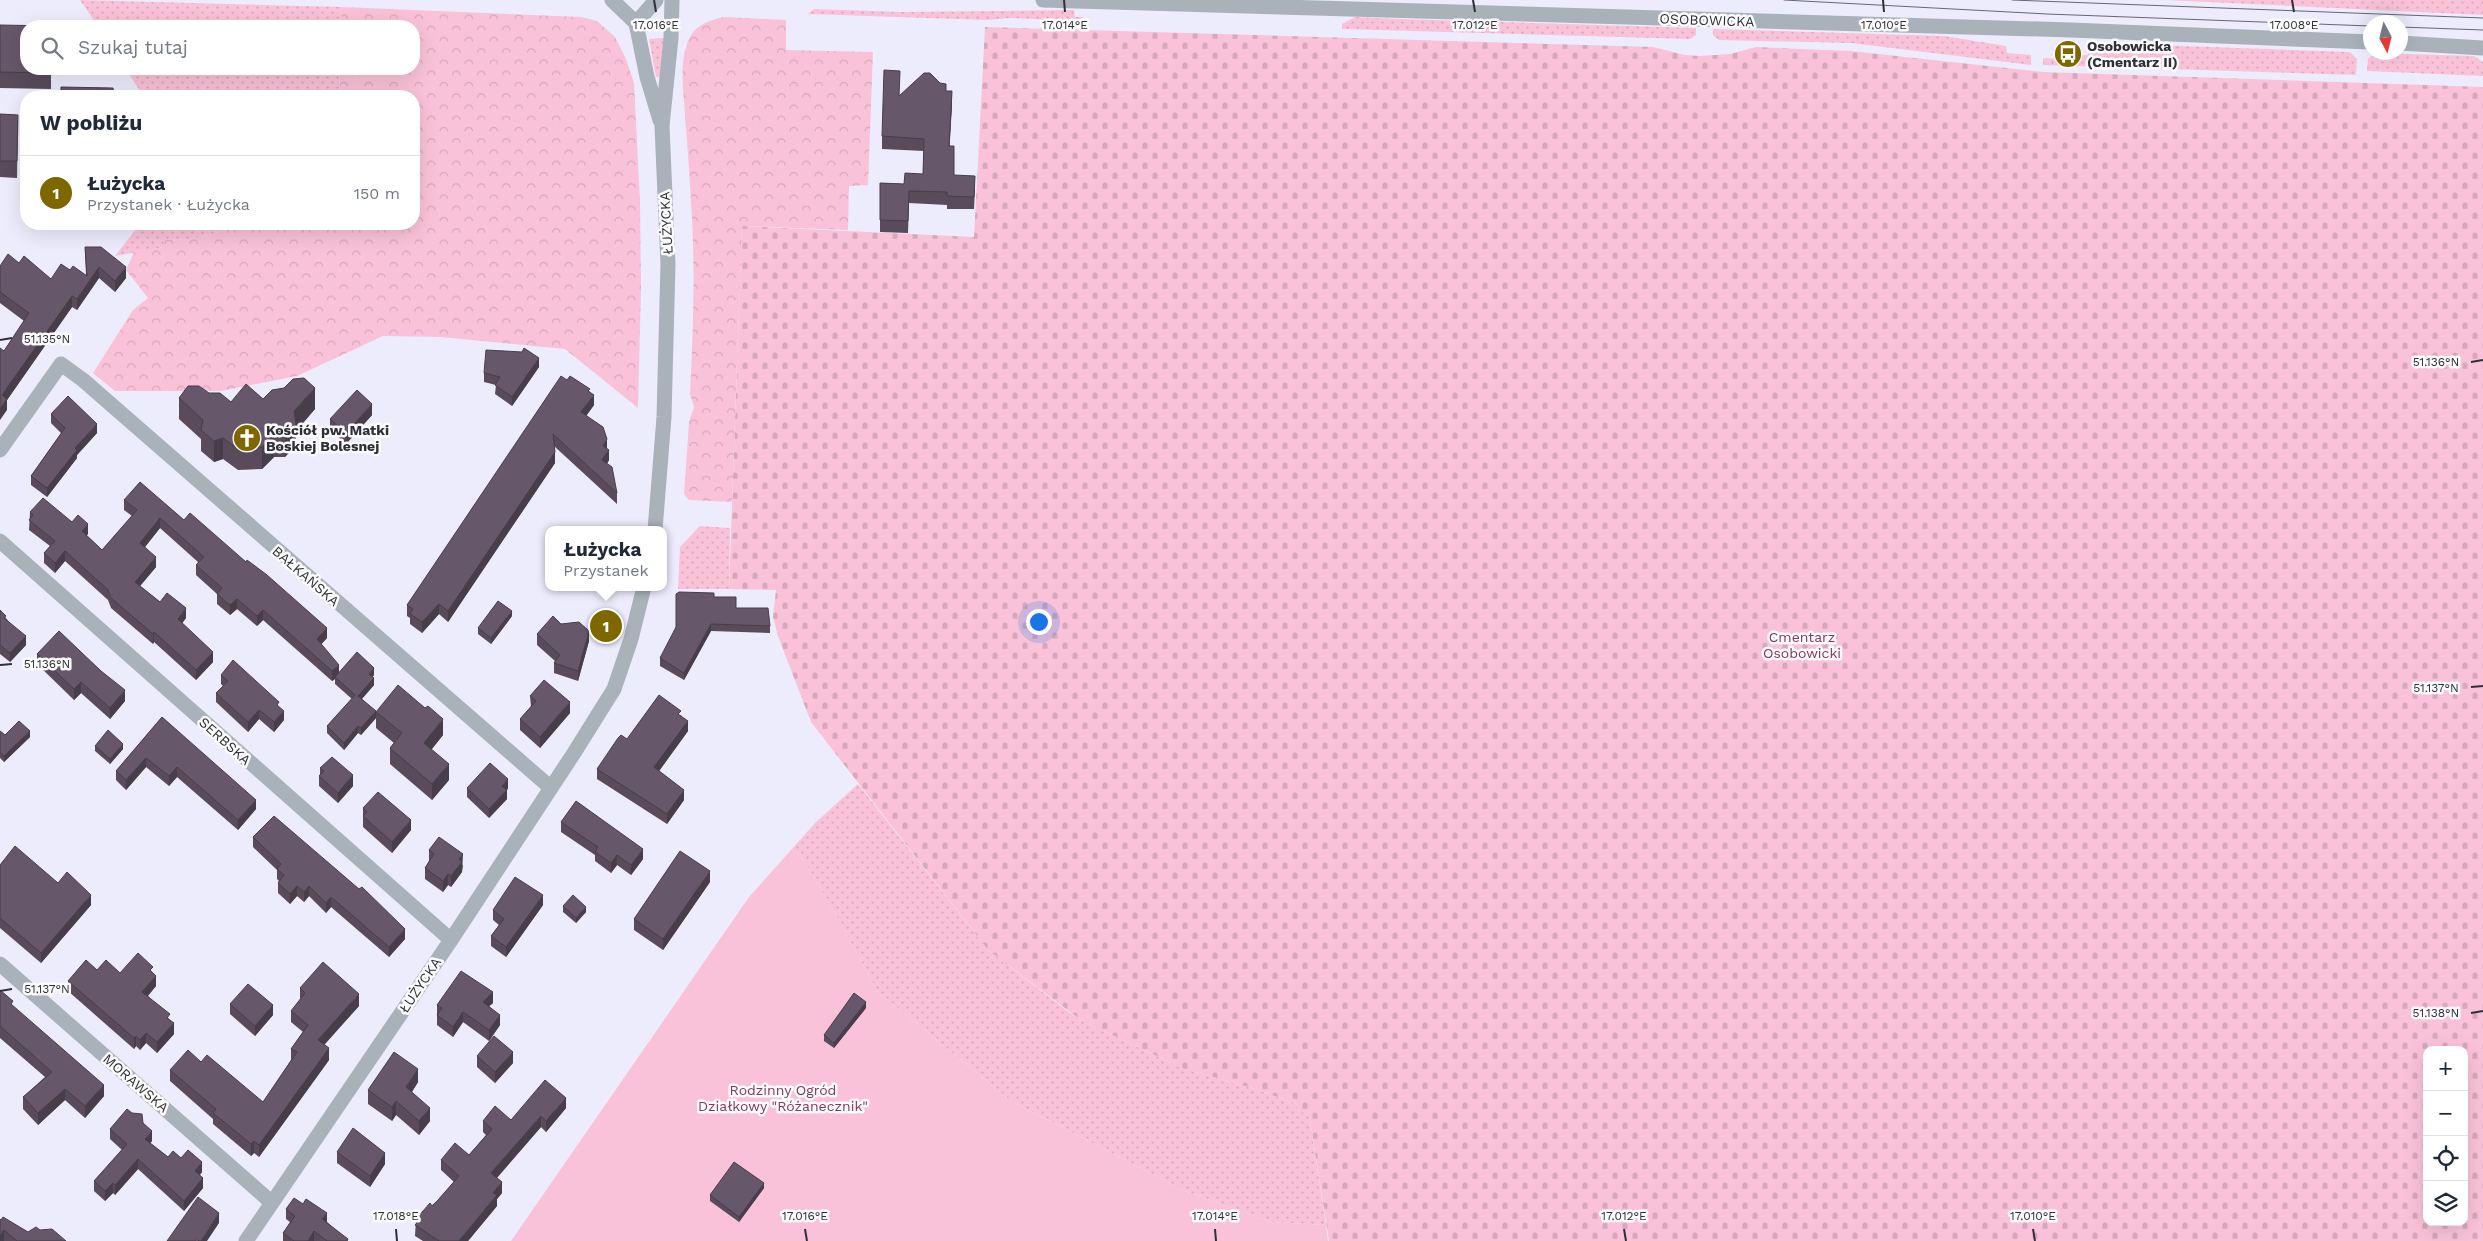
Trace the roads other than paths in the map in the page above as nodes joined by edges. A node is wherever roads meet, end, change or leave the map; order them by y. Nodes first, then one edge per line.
1 (612, 0) edge
2 (656, 0) edge
3 (672, 0) edge
4 (1043, 0) edge
5 (636, 22) junction
6 (2363, 42) edge
7 (2408, 43) edge
8 (2483, 48) edge
9 (662, 126) junction
10 (0, 450) edge
11 (655, 526) edge
12 (0, 540) edge
13 (643, 591) edge
14 (551, 788) junction
15 (451, 940) junction
16 (0, 964) edge
17 (271, 1202) junction
18 (246, 1241) edge

1 - 5 street
2 - 5 street
3 - 9 street, ŁUŻYCKA
4 - 6 street, OSOBOWICKA
5 - 9 street, ŁUŻYCKA
7 - 8 street
9 - 11 street, ŁUŻYCKA
10 - 14 street, BAŁKAŃSKA
12 - 15 street, SERBSKA
13 - 14 street, ŁUŻYCKA
14 - 15 street, ŁUŻYCKA
15 - 17 street, ŁUŻYCKA
16 - 17 street, MORAWSKA
17 - 18 street, ŁUŻYCKA

